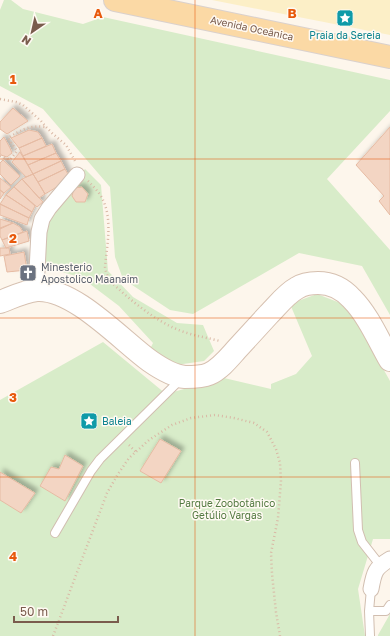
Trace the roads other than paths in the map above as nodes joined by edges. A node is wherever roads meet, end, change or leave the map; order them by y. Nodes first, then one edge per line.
1 (114, 0) edge
2 (390, 57) edge
3 (77, 172) road end
4 (36, 290) junction
5 (0, 302) edge
6 (390, 360) edge
7 (183, 377) junction
8 (355, 463) dead end
9 (55, 533) dead end
10 (385, 562) edge
11 (371, 589) joint
12 (390, 605) edge
13 (369, 611) junction
14 (370, 636) edge

1 - 2 main road, Avenida Oceânica
3 - 4 street
4 - 5 street
4 - 7 street
6 - 7 street
7 - 9 lane
8 - 10 lane
10 - 11 street
11 - 13 lane
12 - 13 lane
13 - 14 lane

